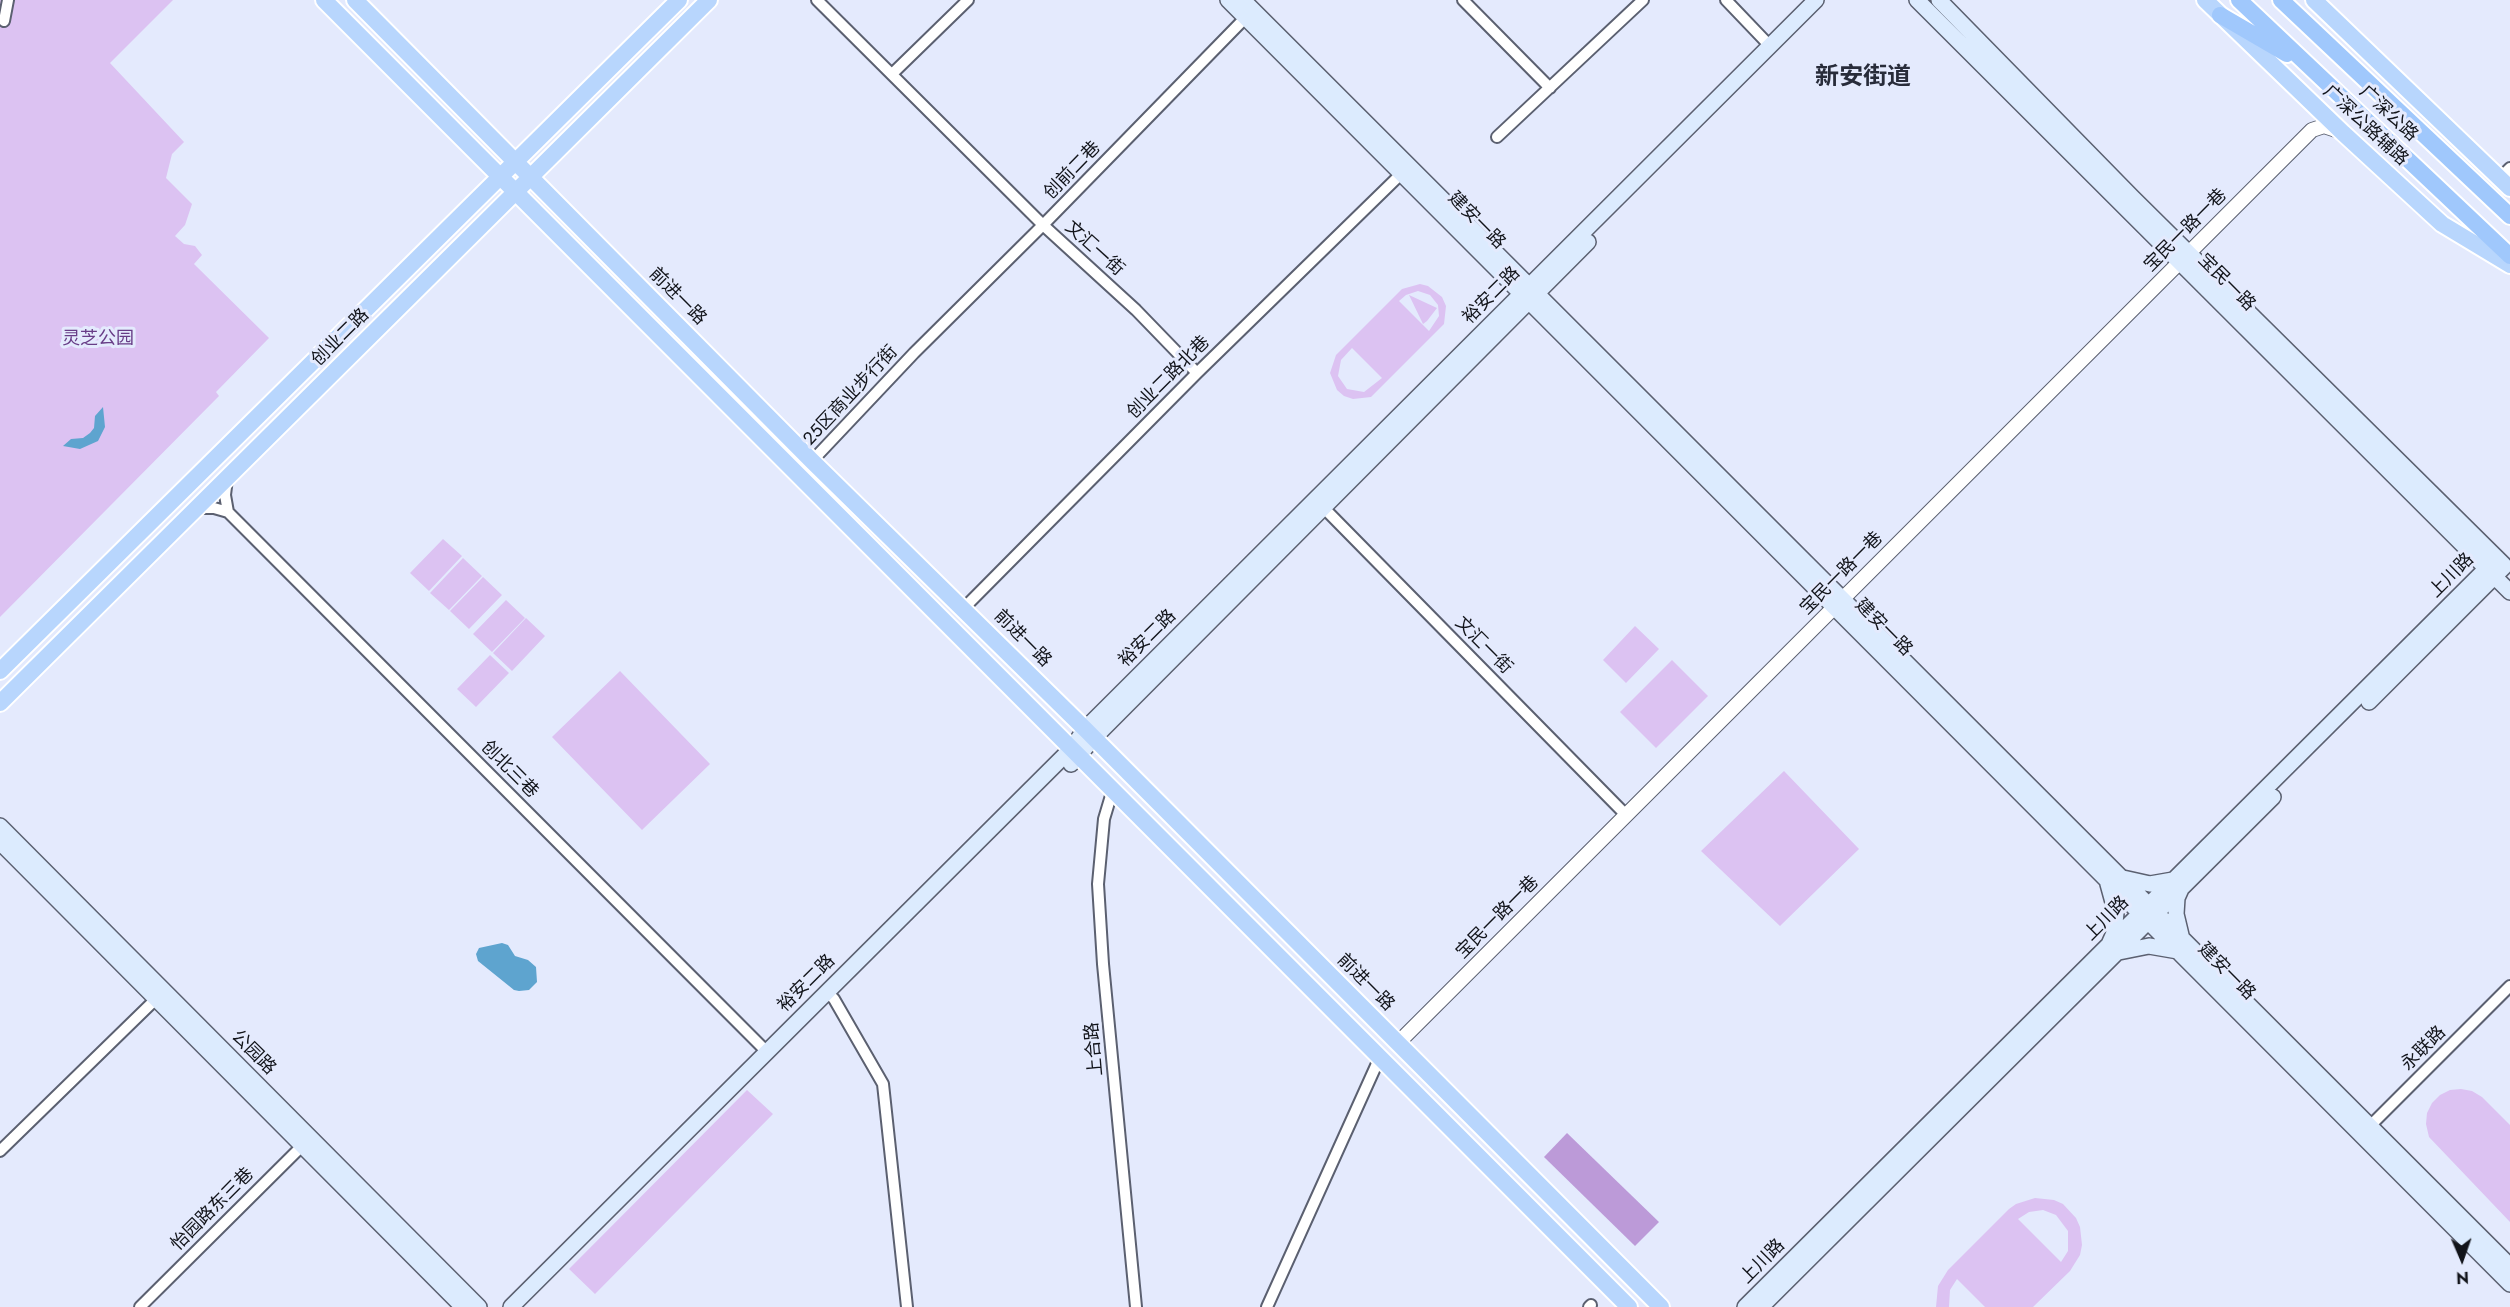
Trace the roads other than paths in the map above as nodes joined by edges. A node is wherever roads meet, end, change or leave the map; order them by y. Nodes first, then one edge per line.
1 (8, 0) edge
2 (324, 0) edge
3 (355, 0) edge
4 (679, 0) edge
5 (709, 0) edge
6 (817, 0) edge
7 (968, 0) edge
8 (1228, 0) edge
9 (1463, 0) edge
10 (1643, 0) edge
11 (1726, 0) edge
12 (1816, 0) edge
13 (1830, 0) edge
14 (1917, 0) edge
15 (1939, 0) edge
16 (2205, 0) edge
17 (2239, 0) edge
18 (2281, 0) edge
19 (2313, 0) edge
20 (1247, 9) edge
21 (2220, 15) junction
22 (4, 21) dead end
23 (396, 41) junction
24 (1770, 46) junction
25 (380, 55) junction
26 (2315, 71) junction
27 (892, 74) junction
28 (1550, 88) junction
29 (2308, 100) junction
30 (2312, 130) junction
31 (2343, 134) junction
32 (1497, 137) dead end
33 (515, 162) junction
34 (1401, 174) junction
35 (500, 177) junction
36 (531, 177) junction
37 (2507, 178) edge
38 (516, 192) junction
39 (2510, 216) edge
40 (1043, 225) junction
41 (2510, 256) edge
42 (2184, 259) junction
43 (2510, 265) edge
44 (1530, 293) junction
45 (914, 353) joint
46 (1197, 373) junction
47 (812, 461) junction
48 (227, 479) junction
49 (1319, 503) junction
50 (196, 508) junction
51 (228, 512) junction
52 (2499, 568) edge
53 (2510, 592) edge
54 (1839, 603) junction
55 (963, 609) junction
56 (979, 624) junction
57 (963, 639) junction
58 (0, 671) edge
59 (0, 703) edge
60 (1089, 734) junction
61 (1076, 752) junction
62 (1113, 789) junction
63 (1626, 815) junction
64 (0, 826) edge
65 (0, 842) edge
66 (2113, 878) junction
67 (2178, 884) junction
68 (2149, 913) junction
69 (2181, 945) junction
70 (2113, 949) junction
71 (2510, 986) edge
72 (160, 995) junction
73 (831, 996) junction
74 (1398, 1043) junction
75 (767, 1052) junction
76 (1380, 1057) junction
77 (2365, 1130) junction
78 (306, 1141) junction
79 (0, 1151) edge
80 (2510, 1266) edge
81 (2510, 1284) edge
82 (140, 1307) edge
83 (463, 1307) edge
84 (480, 1307) edge
85 (511, 1307) edge
86 (525, 1307) edge
87 (907, 1307) edge
88 (1136, 1307) edge
89 (1267, 1307) edge
90 (1629, 1307) edge
91 (1661, 1307) edge
92 (1745, 1307) edge
93 (1761, 1307) edge

1 - 22 street
2 - 25 main road
3 - 23 main road, 前进一路
4 - 33 main road, 创业二路
5 - 36 main road, 创业二路
6 - 27 street, 文汇一街
7 - 27 street
8 - 20 main road, 建安一路
9 - 28 street
10 - 28 street
11 - 24 street
12 - 24 main road, 裕安二路
13 - 44 main road, 裕安二路
14 - 42 main road, 宝民一路
15 - 42 main road, 宝民一路
16 - 21 main road, 广深公路辅路
17 - 26 highway, 广深公路
18 - 39 highway, 广深公路
19 - 37 main road
20 - 34 main road, 建安一路
20 - 40 street, 创前二巷
20 - 44 main road, 建安一路
21 - 26 highway
21 - 29 main road, 广深公路辅路
23 - 25 main road
23 - 33 main road, 前进一路
24 - 44 main road, 裕安二路
25 - 35 main road
26 - 41 highway, 广深公路
27 - 40 street, 文汇一街
28 - 32 street
29 - 30 street
29 - 31 main road, 广深公路辅路
30 - 31 street
30 - 42 street, 宝民一路一巷
31 - 43 main road, 广深公路辅路
33 - 35 main road, 创业二路
33 - 36 main road, 前进一路
34 - 44 main road, 建安一路
34 - 46 street, 创业二路北巷
35 - 38 main road
35 - 58 main road, 创业二路
36 - 38 main road, 创业二路
36 - 47 main road, 前进一路
38 - 48 main road, 创业二路
38 - 57 main road
40 - 45 street, 创前二巷
40 - 46 street, 文汇一街
42 - 52 main road, 宝民一路
42 - 54 street, 宝民一路一巷
44 - 49 main road, 裕安二路
44 - 54 main road, 建安一路
45 - 47 street, 25区商业步行街
46 - 55 street, 创业二路北巷
47 - 55 main road, 前进一路
48 - 50 main road, 创业二路
48 - 51 street
49 - 60 main road, 裕安二路
49 - 63 street, 文汇一街
50 - 51 street
50 - 59 main road, 创业二路
51 - 75 street, 创北三巷
52 - 53 main road, 宝民一路
52 - 67 main road, 上川路
54 - 63 street, 宝民一路一巷
54 - 66 main road, 建安一路
55 - 56 main road, 前进一路
56 - 57 main road
56 - 60 main road, 前进一路
57 - 61 main road
60 - 61 main road, 裕安二路
60 - 74 main road, 前进一路
61 - 62 main road
61 - 73 main road, 裕安二路
62 - 76 main road
62 - 88 street, 上合路
63 - 74 street, 宝民一路一巷
64 - 72 main road, 公园路
65 - 72 main road, 公园路
66 - 67 main road
66 - 68 main road, 建安一路
66 - 70 main road
67 - 68 main road, 上川路
67 - 69 main road
68 - 69 main road, 建安一路
68 - 70 main road, 上川路
69 - 70 main road
69 - 77 main road, 建安一路
70 - 92 main road, 上川路
70 - 93 main road, 上川路
71 - 77 street, 永联路
72 - 78 main road, 公园路
72 - 79 street
73 - 75 main road, 裕安二路
73 - 86 main road, 裕安二路
73 - 87 street
74 - 91 main road, 前进一路
75 - 85 main road, 裕安二路
76 - 89 street
76 - 90 main road
77 - 80 main road, 建安一路
77 - 81 main road, 建安一路
78 - 82 street, 怡园路东三巷
78 - 83 main road, 公园路
78 - 84 main road, 公园路

